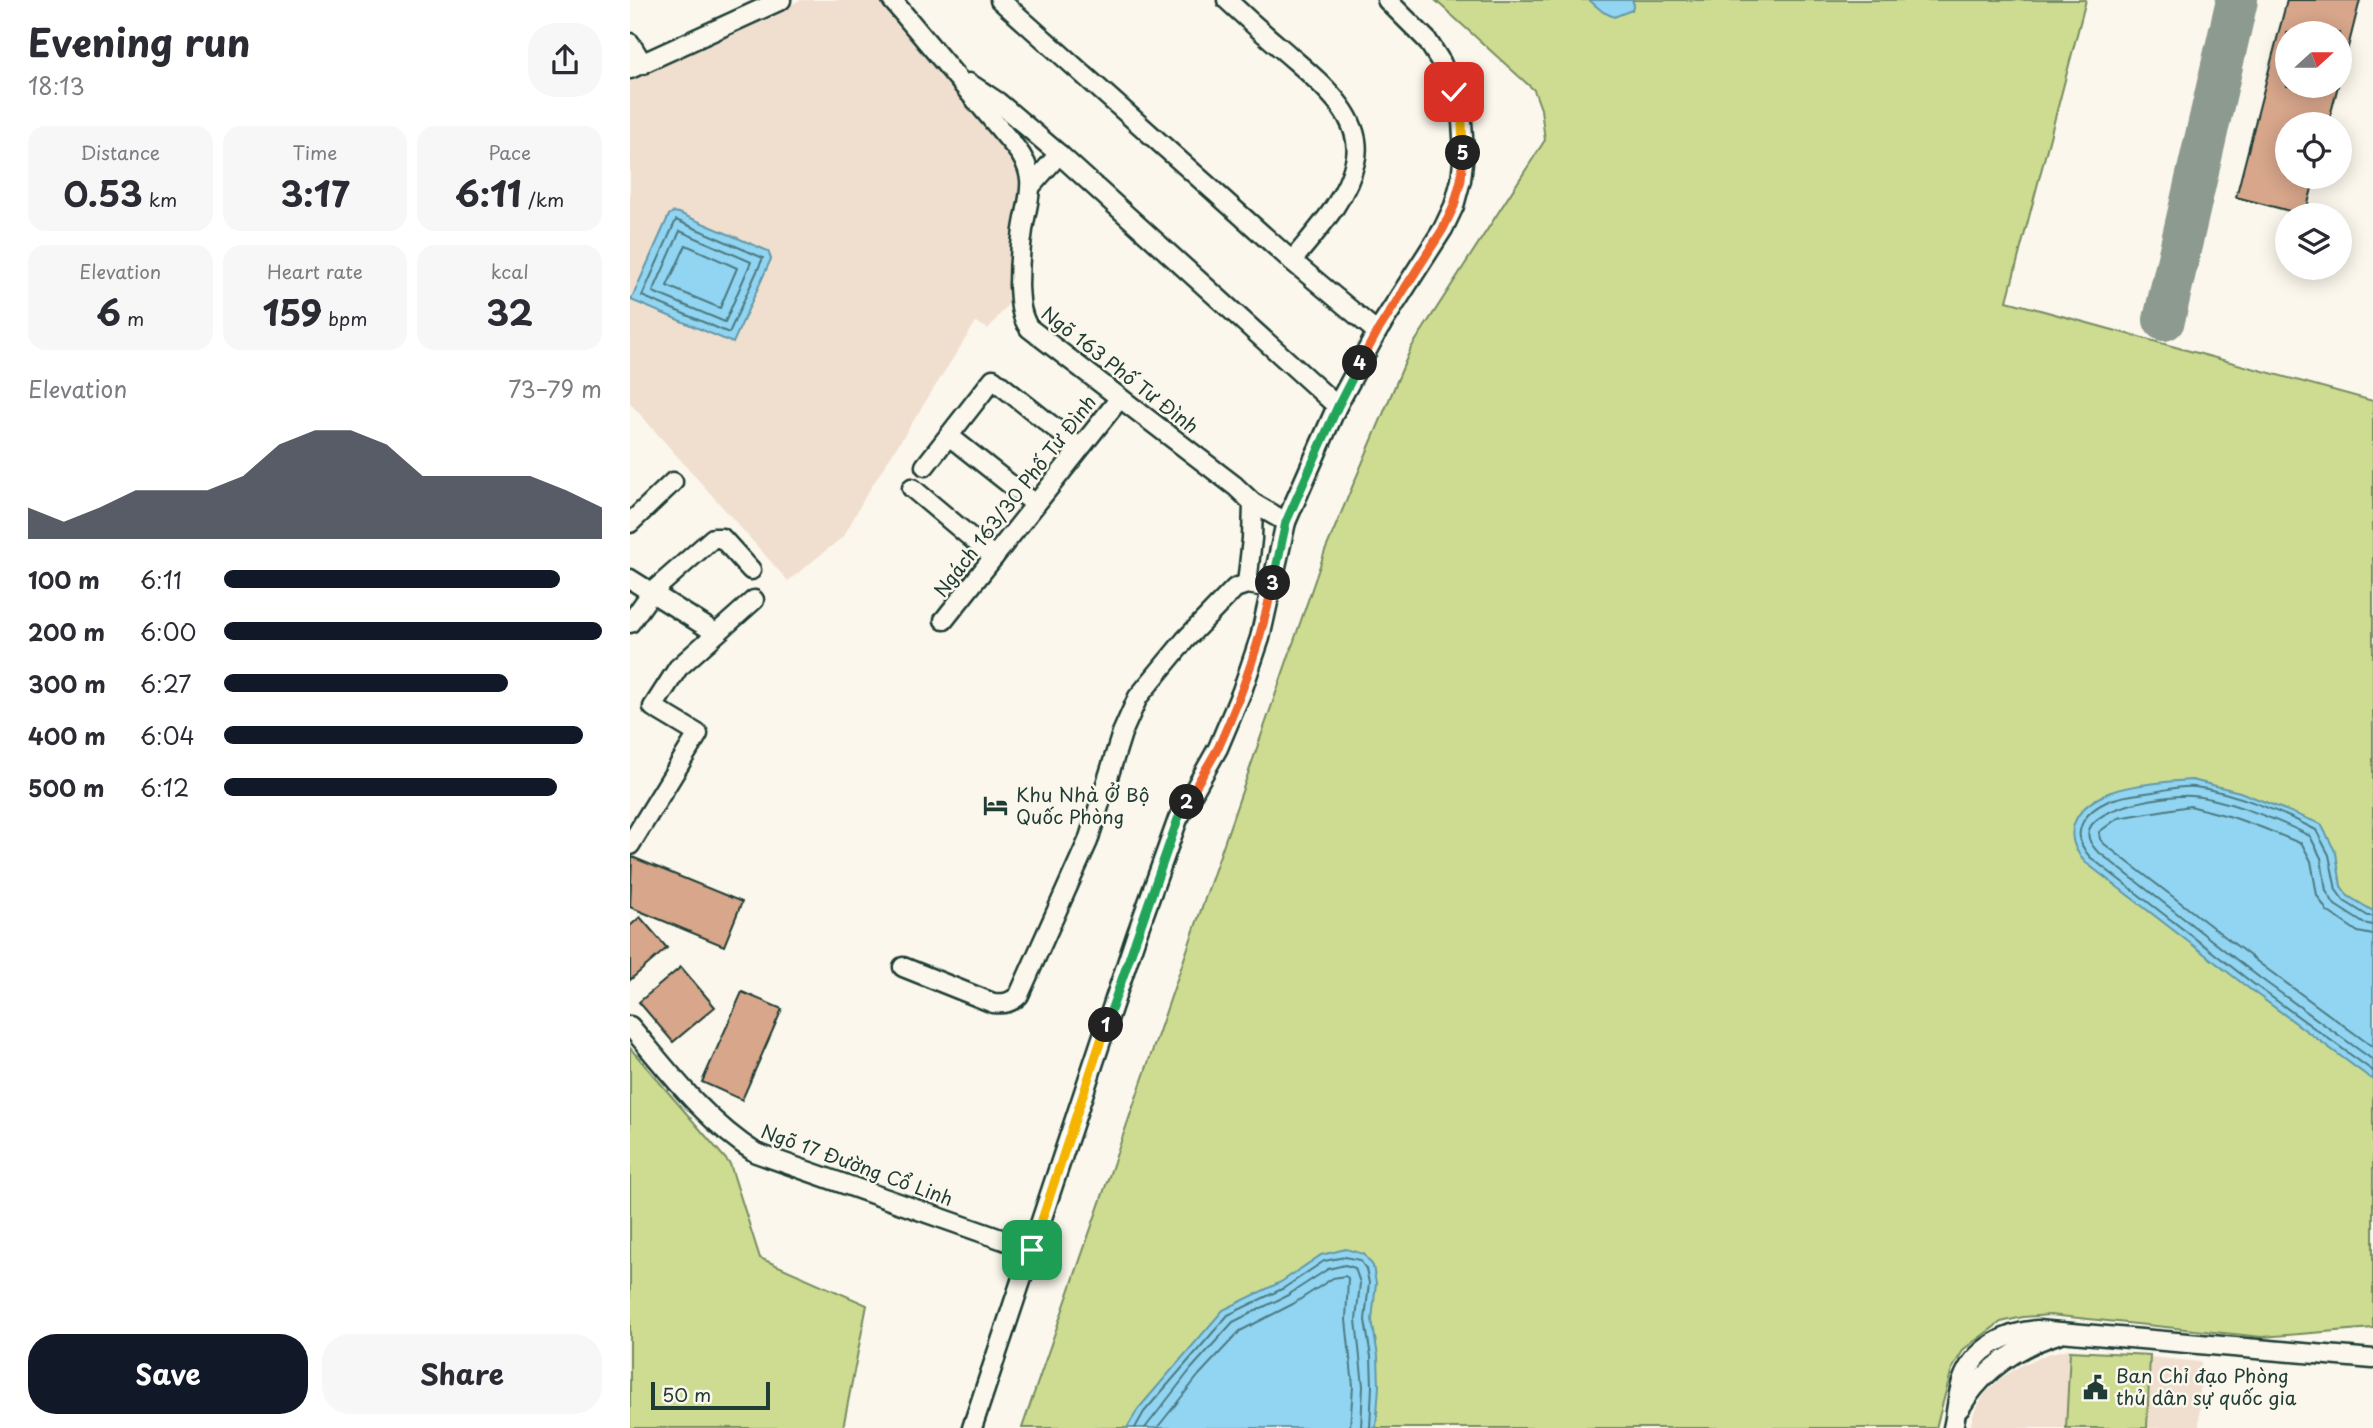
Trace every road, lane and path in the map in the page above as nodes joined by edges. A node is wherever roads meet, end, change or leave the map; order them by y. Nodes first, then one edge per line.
1 (781, 0) edge
2 (892, 0) edge
3 (1000, 0) edge
4 (1227, 0) edge
5 (1387, 0) edge
6 (630, 43) edge
7 (637, 66) edge
8 (952, 72) junction
9 (1059, 154) junction
10 (1031, 186) junction
11 (1292, 261) junction
12 (1377, 332) junction
13 (1119, 398) junction
14 (1338, 406) junction
15 (949, 436) junction
16 (1080, 447) junction
17 (925, 466) dead end
18 (673, 482) dead end
19 (912, 488) dead end
20 (1252, 503) junction
21 (1035, 504) junction
22 (1286, 522) junction
23 (630, 523) edge
24 (994, 557) junction
25 (751, 570) dead end
26 (630, 579) edge
27 (1247, 584) junction
28 (1272, 588) junction
29 (652, 592) junction
30 (754, 600) dead end
31 (944, 620) dead end
32 (630, 623) edge
33 (716, 634) junction
34 (630, 845) edge
35 (903, 967) dead end
36 (630, 1026) edge
37 (1032, 1250) junction
38 (2373, 1345) edge
39 (2345, 1356) junction
40 (2373, 1359) edge
41 (1954, 1422) edge
42 (972, 1428) edge

1 - 7 street
2 - 8 street, Ngõ 163 Phố Tư Đình
3 - 11 street
4 - 11 street
5 - 12 street
6 - 7 street
8 - 9 street
8 - 10 street, Ngõ 163 Phố Tư Đình
9 - 10 street
9 - 14 street
10 - 13 street, Ngõ 163 Phố Tư Đình
11 - 12 street
12 - 14 street
13 - 16 street, Ngách 163/30 Phố Tư Đình
13 - 20 street, Ngõ 163 Phố Tư Đình
14 - 22 street
15 - 16 street
15 - 17 street
15 - 21 street
16 - 21 street, Ngách 163/30 Phố Tư Đình
18 - 23 street
19 - 24 street
20 - 22 street, Ngõ 163 Phố Tư Đình
20 - 27 street
21 - 24 street, Ngách 163/30 Phố Tư Đình
22 - 28 street
24 - 31 street, Ngách 163/30 Phố Tư Đình
25 - 29 street
26 - 29 street
27 - 28 street
27 - 35 street
28 - 37 street
29 - 32 street
29 - 33 street
30 - 33 street
33 - 34 street
36 - 37 street, Ngõ 17 Đường Cổ Linh
37 - 42 street
38 - 39 street
39 - 40 street
39 - 41 street

